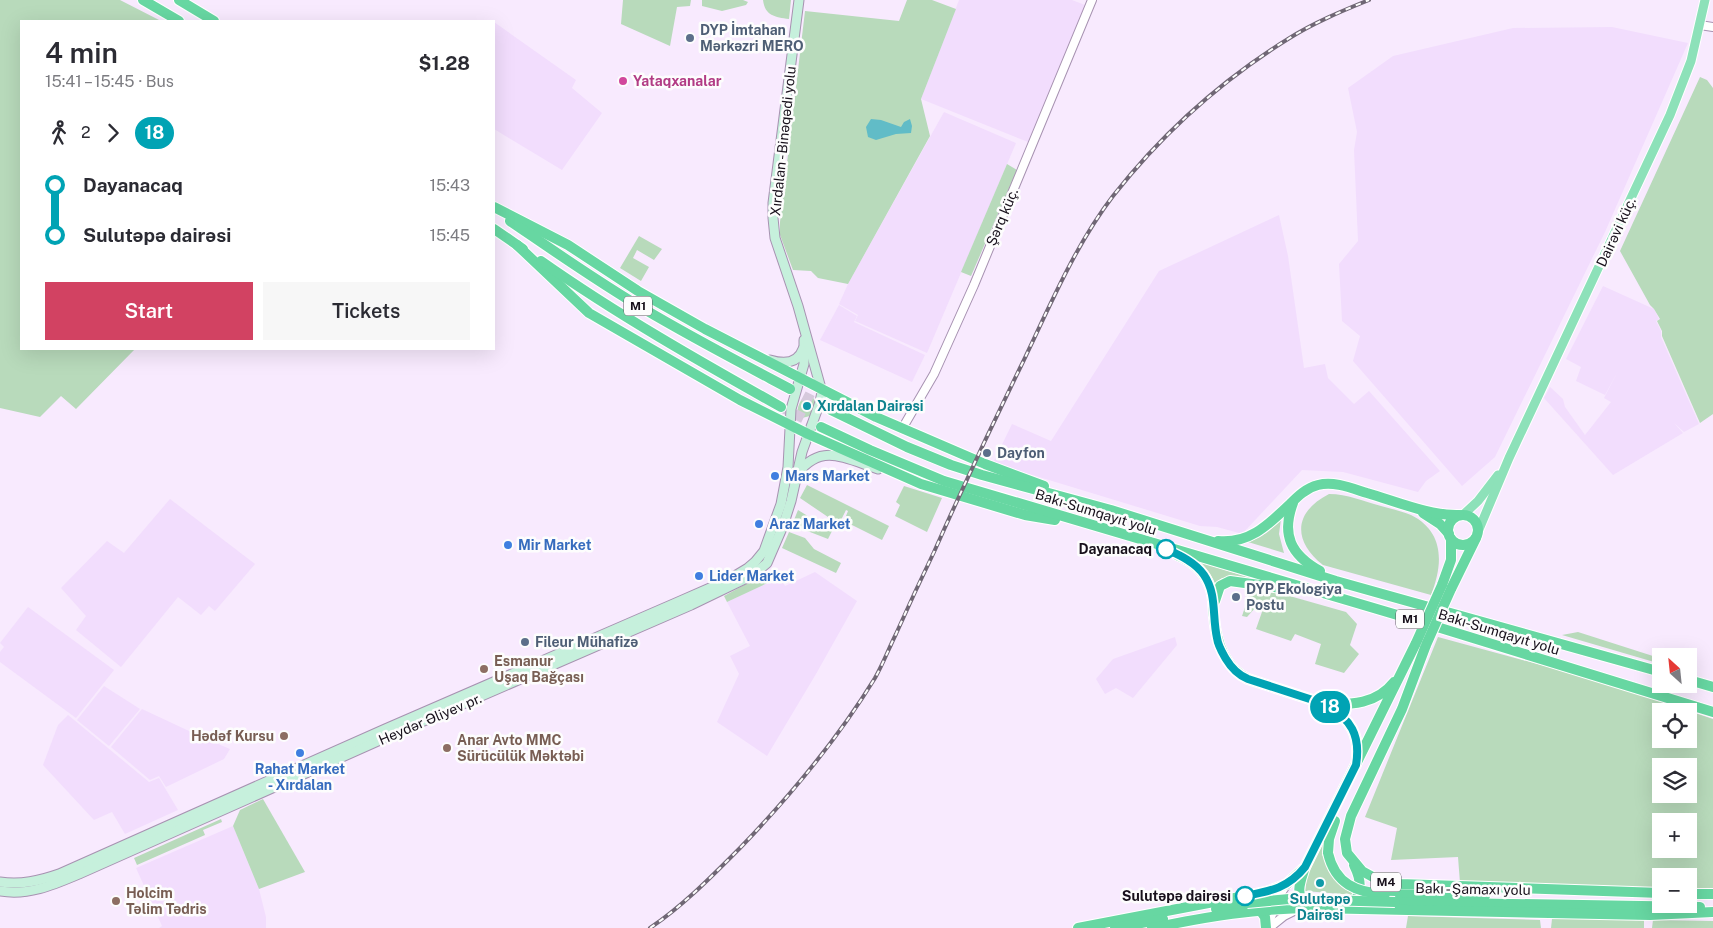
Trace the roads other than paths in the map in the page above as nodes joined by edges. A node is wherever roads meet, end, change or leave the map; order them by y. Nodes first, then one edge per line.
1 (143, 0) edge
2 (179, 0) edge
3 (799, 0) edge
4 (1092, 0) edge
5 (1705, 0) edge
6 (177, 20) edge
7 (212, 20) edge
8 (1700, 25) junction
9 (1713, 28) edge
10 (495, 209) edge
11 (495, 210) edge
12 (495, 230) edge
13 (517, 245) junction
14 (801, 317) junction
15 (804, 344) junction
16 (744, 350) junction
17 (801, 378) junction
18 (822, 388) junction
19 (790, 389) tunnel mouth
20 (781, 407) tunnel mouth
21 (831, 410) tunnel mouth
22 (790, 425) junction
23 (822, 427) tunnel mouth
24 (902, 429) junction
25 (808, 434) junction
26 (1509, 458) junction
27 (796, 475) junction
28 (921, 484) junction
29 (1295, 499) junction
30 (1406, 505) junction
31 (1111, 510) junction
32 (1461, 515) junction
33 (779, 524) junction
34 (1106, 530) junction
35 (1450, 536) junction
36 (1477, 536) junction
37 (1202, 540) junction
38 (1151, 543) junction
39 (1336, 581) junction
40 (1447, 587) junction
41 (1343, 599) junction
42 (1214, 606) junction
43 (1421, 644) junction
44 (1405, 669) junction
45 (1652, 669) edge
46 (1698, 683) edge
47 (1713, 688) edge
48 (1325, 704) junction
49 (1713, 712) edge
50 (1356, 765) junction
51 (1350, 859) junction
52 (1305, 867) junction
53 (0, 882) edge
54 (1287, 884) junction
55 (0, 891) edge
56 (1652, 893) edge
57 (1260, 894) junction
58 (1697, 894) edge
59 (1713, 894) edge
60 (1649, 905) junction
61 (1713, 907) edge
62 (1302, 908) junction
63 (1314, 908) junction
64 (1273, 909) junction
65 (1336, 909) junction
66 (1260, 910) junction
67 (1713, 912) edge
68 (1078, 928) edge
69 (1115, 928) edge
70 (1152, 928) edge
71 (1267, 928) edge

1 - 6 highway
2 - 7 highway
3 - 14 main road, Xırdalan - Binəqədi yolu
4 - 24 street, Şərq küç.
5 - 8 main road, Dairəvi küç.
8 - 9 street
8 - 26 main road, Dairəvi küç.
10 - 16 highway
11 - 19 highway, M1
12 - 13 highway, M1
13 - 20 highway, M1
13 - 22 highway
14 - 15 main road
14 - 18 main road
15 - 16 main road
15 - 17 main road
16 - 17 highway
17 - 18 highway
17 - 22 main road
18 - 24 highway
18 - 25 main road
21 - 31 highway, Bakı-Sumqayıt yolu / M1
22 - 25 highway
22 - 33 main road, Heydər Əliyev pr.
23 - 34 highway, Bakı-Sumqayıt yolu / M1
24 - 31 highway
25 - 27 main road, Heydər Əliyev pr.
25 - 28 highway
26 - 32 main road, Dairəvi küç.
26 - 36 main road, Dairəvi küç.
27 - 28 main road
27 - 33 main road, Heydər Əliyev pr.
28 - 34 highway
29 - 30 highway
29 - 37 highway
29 - 39 highway
30 - 32 highway
30 - 35 highway
31 - 37 highway, Bakı-Sumqayıt yolu / M1
32 - 35 highway
32 - 36 highway
33 - 53 main road, Heydər Əliyev pr.
33 - 55 main road, Heydər Əliyev pr.
34 - 38 highway, Bakı-Sumqayıt yolu / M1
35 - 36 highway
35 - 40 highway
36 - 40 highway
37 - 39 highway, Bakı-Sumqayıt yolu / M1
38 - 41 highway, Bakı-Sumqayıt yolu / M1
38 - 42 highway
39 - 45 highway, Bakı-Sumqayıt yolu / M1
40 - 43 highway, bridge
41 - 42 highway
41 - 49 highway, Bakı-Sumqayıt yolu / M1
42 - 48 highway
43 - 44 highway
43 - 51 highway
44 - 48 highway
44 - 50 highway
44 - 60 highway, bridge
46 - 47 highway
48 - 50 highway
50 - 52 highway
51 - 56 highway, Bakı - Şamaxı yolu / M4
51 - 65 highway
52 - 54 highway
52 - 63 highway
54 - 57 highway
54 - 64 street
57 - 66 highway
57 - 68 highway
58 - 59 highway
60 - 61 highway, Bakı - Şamaxı yolu / M4
60 - 69 highway, Bakı - Şamaxı yolu / M4, bridge
62 - 63 highway, Bakı - Şamaxı yolu / M4
62 - 64 highway, Bakı - Şamaxı yolu / M4
62 - 71 street
63 - 65 highway, Bakı - Şamaxı yolu / M4
64 - 66 highway, Bakı - Şamaxı yolu / M4
64 - 71 street
65 - 67 highway, Bakı - Şamaxı yolu / M4
66 - 70 highway, Bakı - Şamaxı yolu / M4
66 - 71 highway

